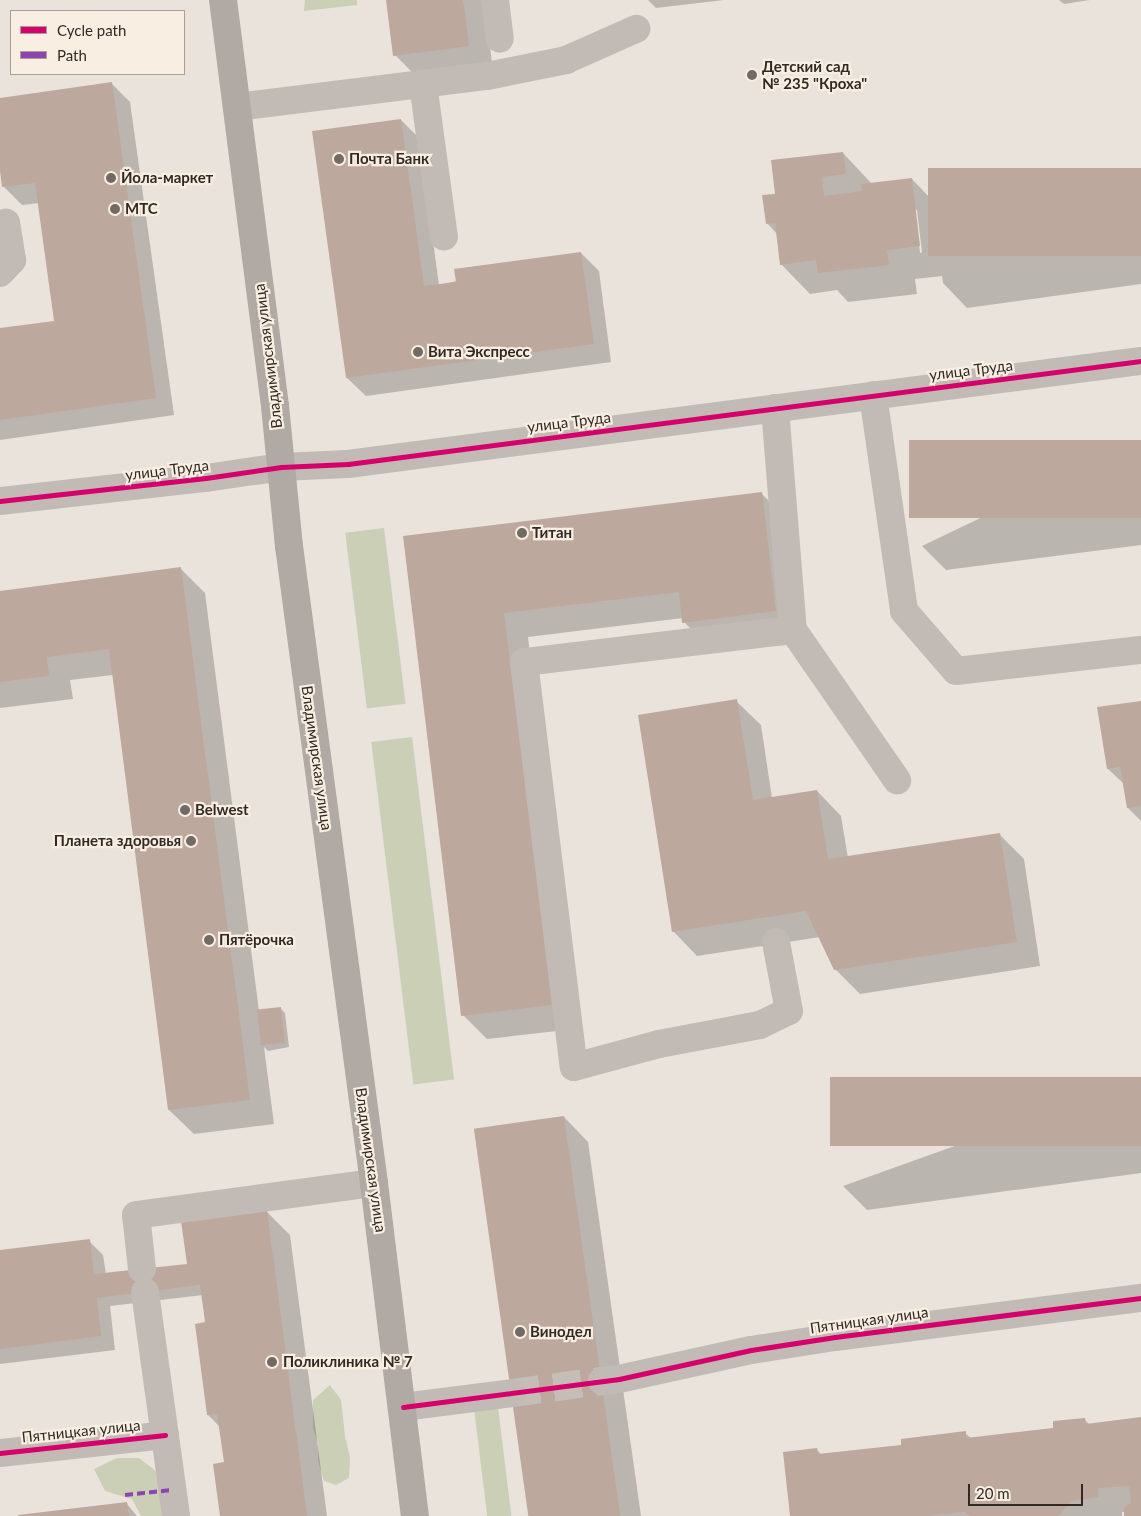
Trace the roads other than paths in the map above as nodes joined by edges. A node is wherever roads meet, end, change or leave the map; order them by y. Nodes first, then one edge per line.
1 (223, 0) edge
2 (495, 0) edge
3 (636, 29) dead end
4 (500, 39) dead end
5 (423, 84) junction
6 (237, 107) junction
7 (6, 222) dead end
8 (444, 237) dead end
9 (0, 274) edge
10 (1141, 361) edge
11 (873, 395) junction
12 (775, 408) junction
13 (281, 467) junction
14 (0, 501) edge
15 (793, 630) junction
16 (1141, 650) edge
17 (897, 780) dead end
18 (776, 942) dead end
19 (374, 1182) junction
20 (1141, 1298) edge
21 (610, 1380) tunnel mouth
22 (512, 1393) tunnel mouth
23 (403, 1407) junction
24 (165, 1435) junction
25 (0, 1453) edge
26 (176, 1516) edge
27 (415, 1516) edge

1 - 6 main road, Владимирская улица
2 - 4 street
3 - 5 street
5 - 6 street
5 - 8 street
6 - 13 main road, Владимирская улица
7 - 9 street
10 - 11 street, улица Труда
11 - 12 street, улица Труда
11 - 16 street
12 - 13 street, улица Труда
12 - 15 street
13 - 14 street, улица Труда
13 - 19 main road, Владимирская улица
15 - 17 street
15 - 18 street
19 - 23 main road, Владимирская улица
19 - 24 street
20 - 21 street, Пятницкая улица
22 - 23 street
23 - 27 main road, Владимирская улица
24 - 25 street, Пятницкая улица
24 - 26 street

